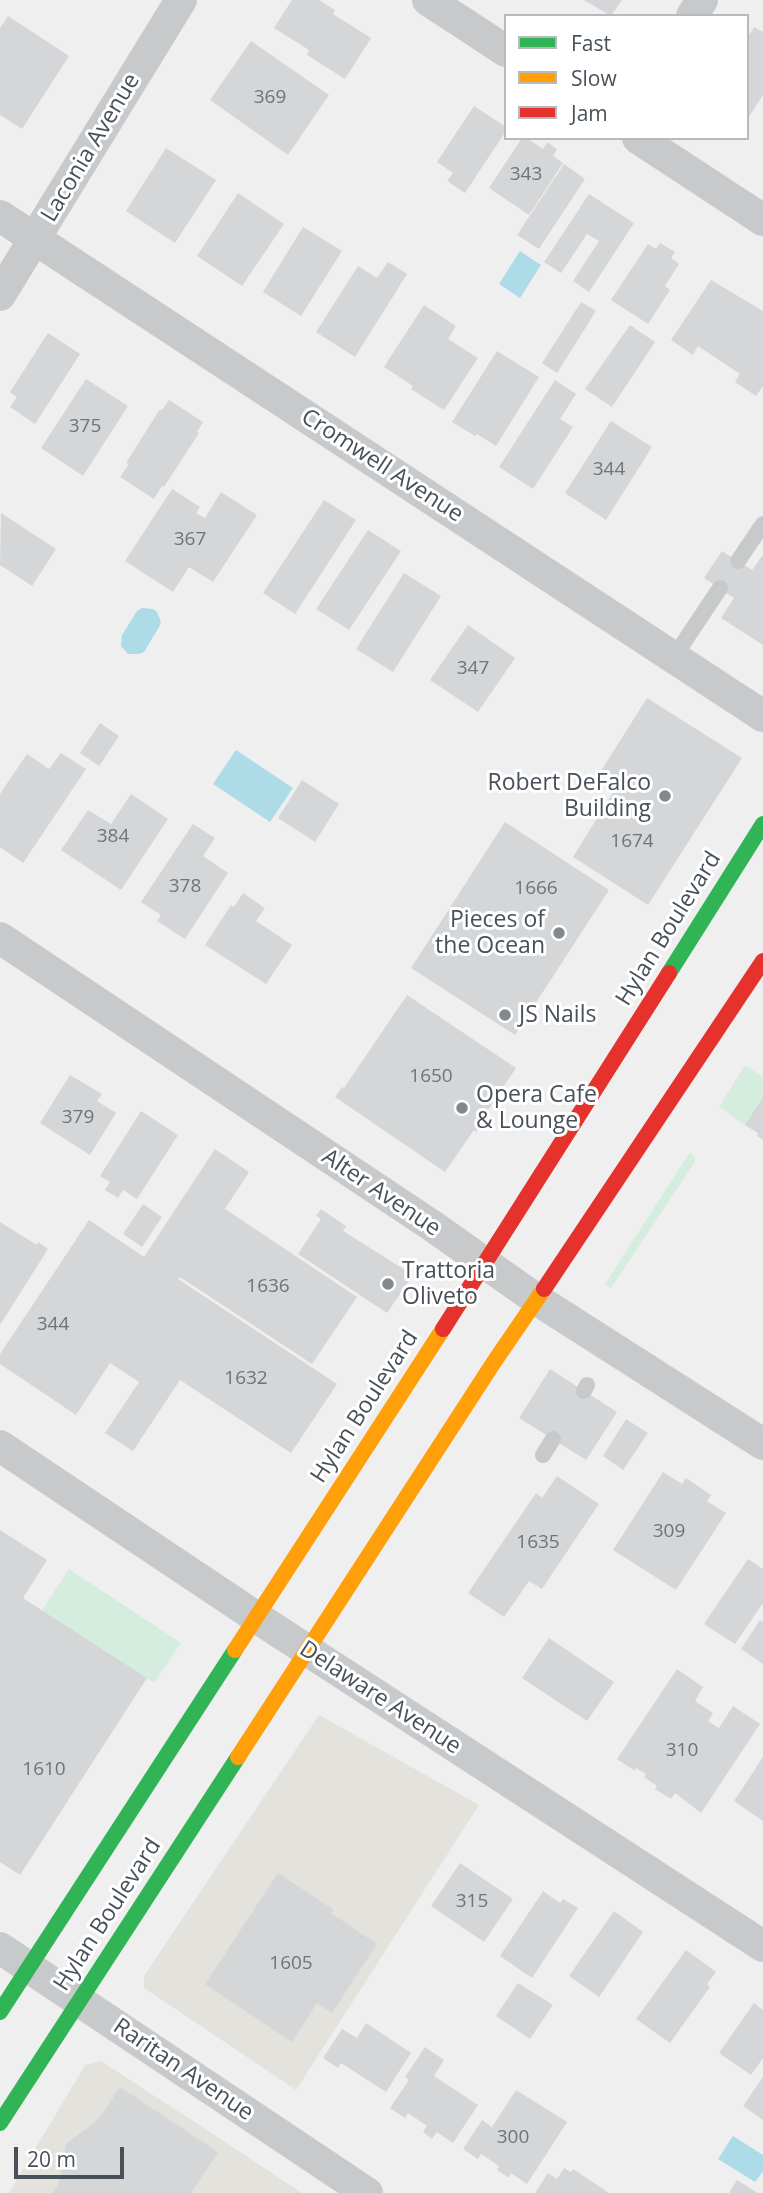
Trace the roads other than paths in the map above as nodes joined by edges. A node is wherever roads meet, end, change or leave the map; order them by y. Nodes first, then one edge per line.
1 (181, 0) edge
2 (428, 0) edge
3 (504, 50) edge
4 (641, 140) edge
5 (0, 216) edge
6 (763, 220) edge
7 (35, 238) junction
8 (0, 295) edge
9 (763, 524) edge
10 (738, 561) dead end
11 (720, 589) dead end
12 (674, 657) junction
13 (763, 716) edge
14 (763, 824) edge
15 (0, 938) edge
16 (763, 961) edge
17 (485, 1264) junction
18 (536, 1299) junction
19 (553, 1439) dead end
20 (763, 1444) edge
21 (0, 1446) edge
22 (543, 1455) dead end
23 (256, 1617) junction
24 (307, 1650) junction
25 (763, 1946) edge
26 (0, 1948) edge
27 (29, 1968) junction
28 (79, 2001) junction
29 (0, 2012) edge
30 (0, 2123) edge
31 (367, 2193) edge

1 - 7 street, Laconia Avenue
2 - 3 street
4 - 6 street
5 - 7 street, Cromwell Avenue
7 - 8 street, Laconia Avenue
7 - 12 street, Cromwell Avenue
9 - 10 lane
11 - 12 lane
12 - 13 street, Cromwell Avenue
14 - 17 main road, Hylan Boulevard
15 - 17 street, Alter Avenue
16 - 18 main road, Hylan Boulevard
17 - 18 street, Alter Avenue
17 - 23 main road, Hylan Boulevard
18 - 20 street, Alter Avenue
18 - 24 main road, Hylan Boulevard
19 - 22 lane
21 - 23 street, Delaware Avenue
23 - 24 street, Delaware Avenue
23 - 27 main road, Hylan Boulevard
24 - 25 street, Delaware Avenue
24 - 28 main road, Hylan Boulevard
26 - 27 street, Raritan Avenue
27 - 28 street, Raritan Avenue
27 - 29 main road, Hylan Boulevard
28 - 30 main road, Hylan Boulevard
28 - 31 street, Raritan Avenue

